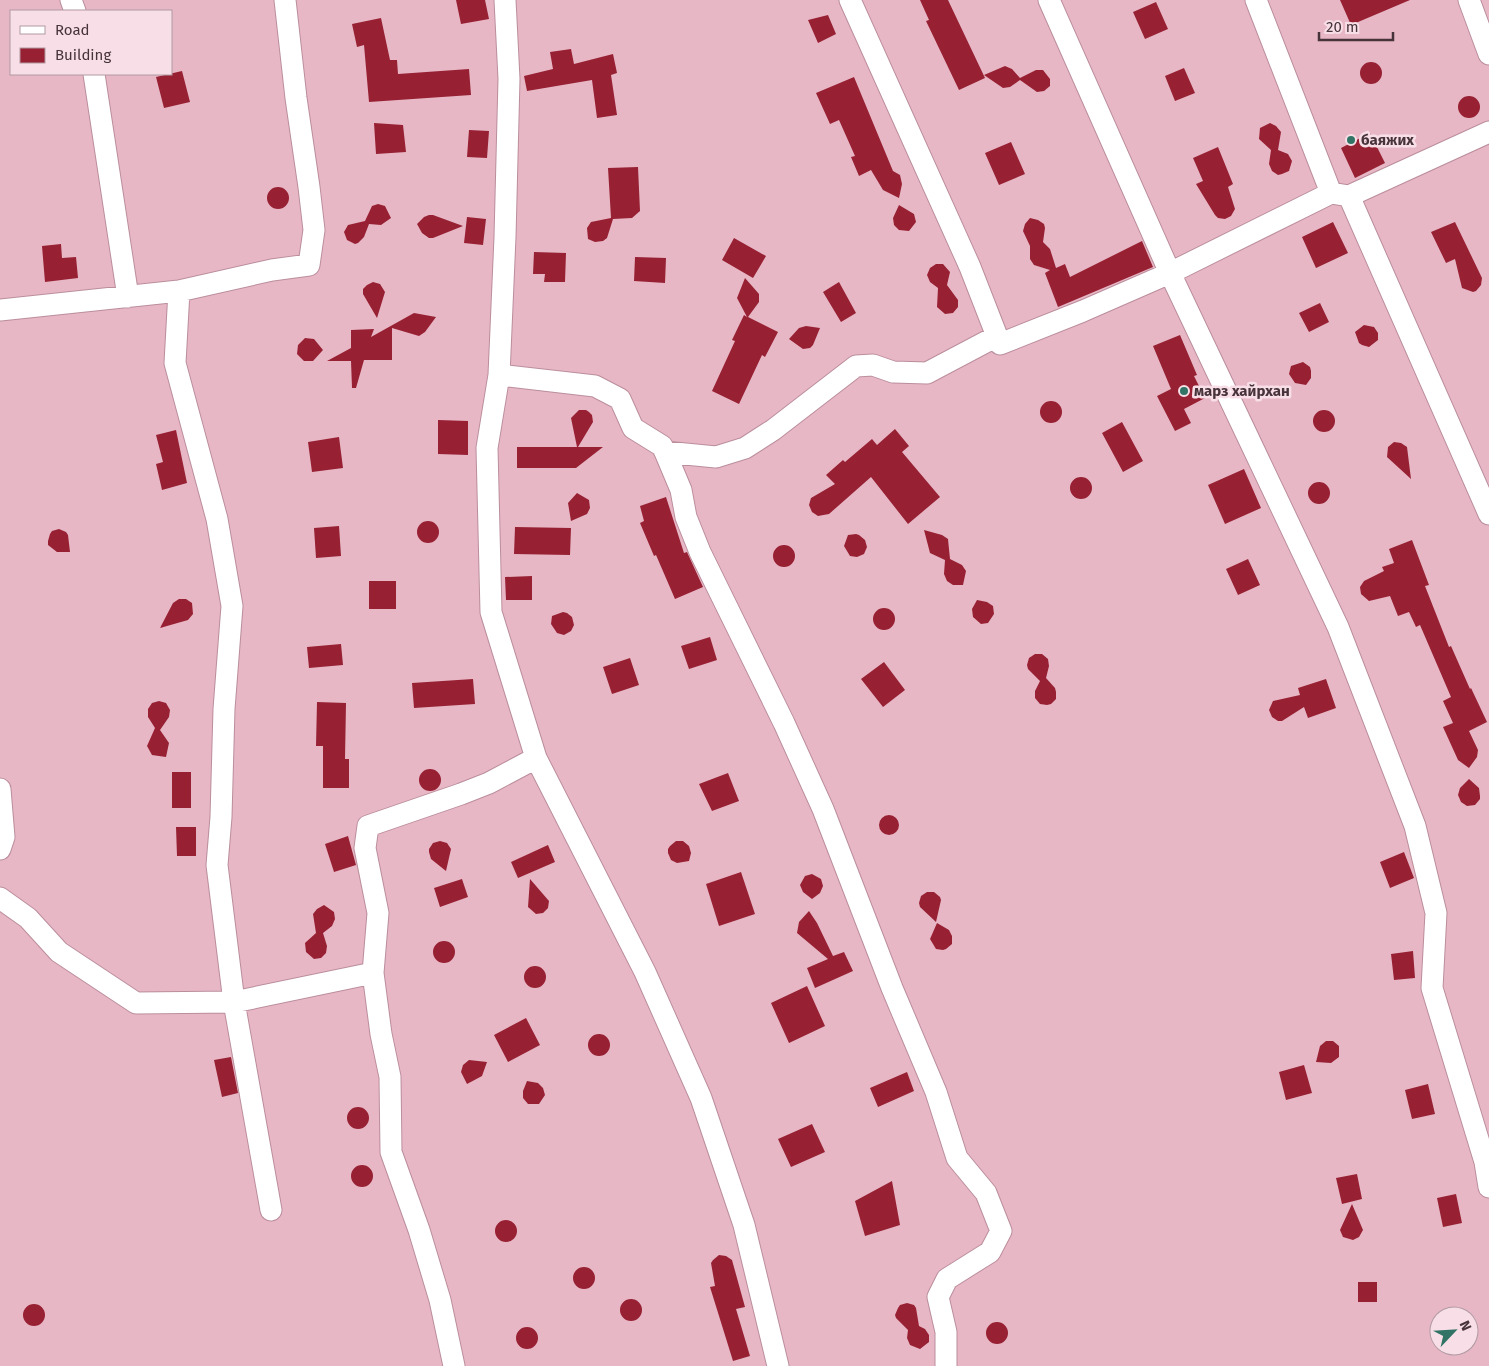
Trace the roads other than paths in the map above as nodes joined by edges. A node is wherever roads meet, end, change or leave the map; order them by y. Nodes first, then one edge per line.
1 (286, 0) edge
2 (505, 0) edge
3 (850, 0) edge
4 (1049, 0) edge
5 (1256, 0) edge
6 (1469, 0) edge
7 (1489, 54) edge
8 (94, 75) edge
9 (1489, 132) edge
10 (1340, 195) junction
11 (1170, 273) junction
12 (179, 291) junction
13 (128, 296) junction
14 (0, 310) edge
15 (997, 336) junction
16 (499, 375) junction
17 (665, 452) junction
18 (1489, 514) edge
19 (536, 758) junction
20 (0, 788) edge
21 (0, 849) edge
22 (0, 898) edge
23 (373, 973) junction
24 (234, 1002) junction
25 (1489, 1187) edge
26 (272, 1210) dead end
27 (454, 1366) edge
28 (778, 1366) edge
29 (946, 1366) edge

1 - 12 street
2 - 16 street
3 - 15 street
4 - 11 street
5 - 10 street
6 - 7 street
8 - 13 street
9 - 10 street
10 - 11 street
10 - 18 street
11 - 15 street
11 - 25 street
12 - 13 street
12 - 24 street
13 - 14 street
15 - 17 street
16 - 17 street
16 - 19 street
17 - 29 street
19 - 23 street
19 - 28 street
20 - 21 street
22 - 24 street
23 - 24 street
23 - 27 street
24 - 26 street

